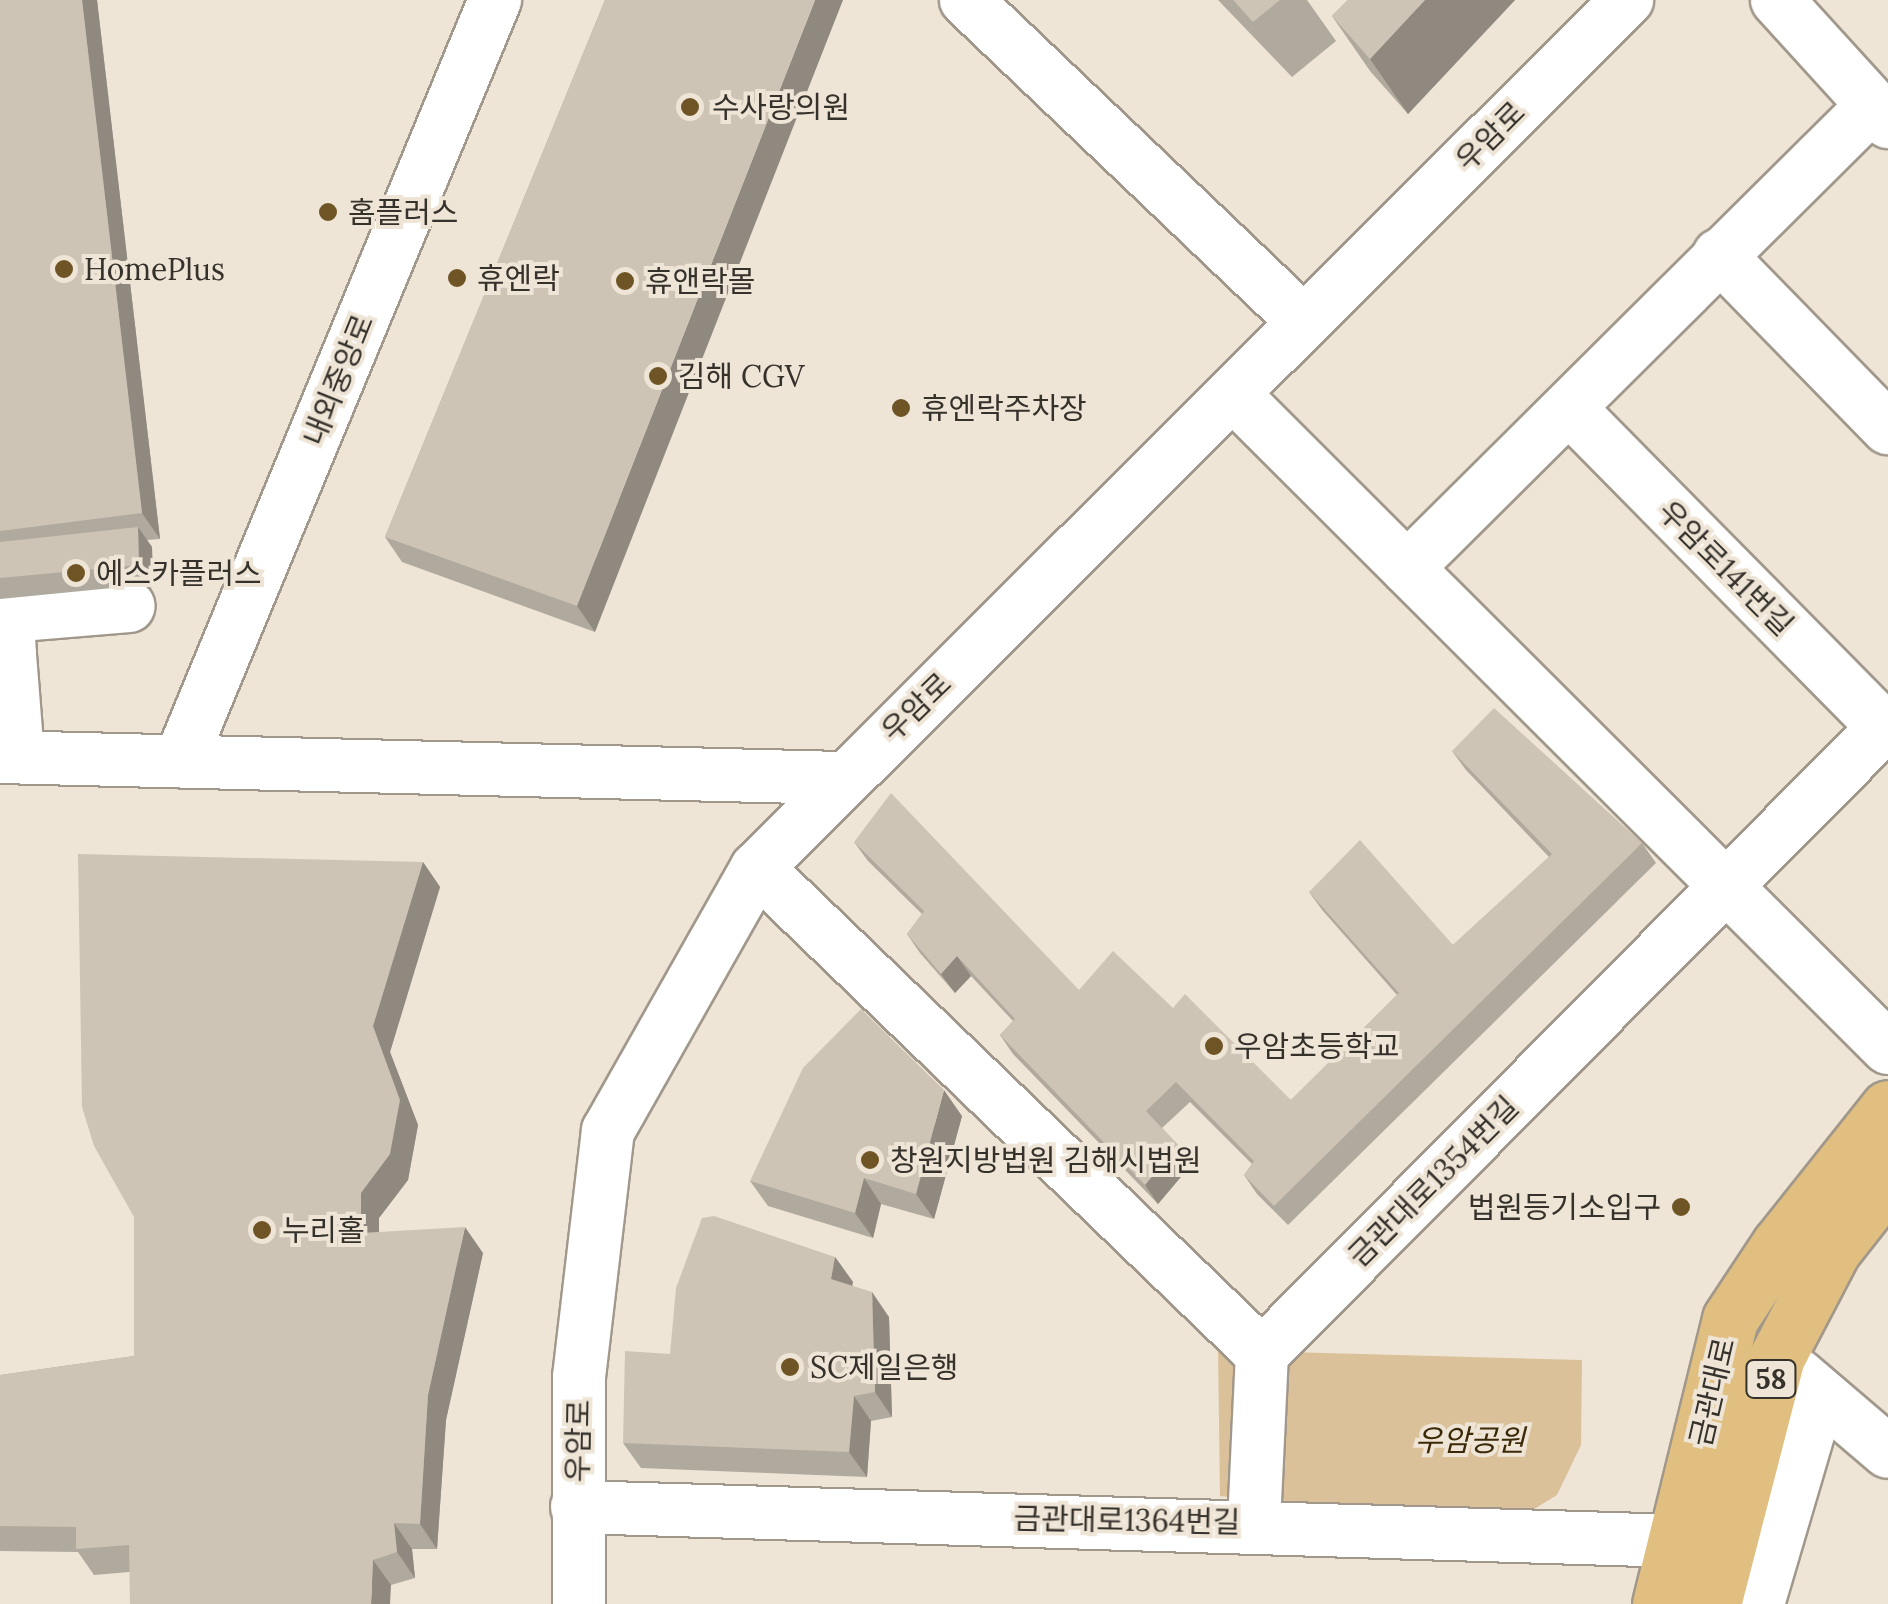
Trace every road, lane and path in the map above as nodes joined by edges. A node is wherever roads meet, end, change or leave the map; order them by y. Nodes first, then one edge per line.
1 (496, 0) edge
2 (966, 0) edge
3 (1627, 0) edge
4 (1777, 0) edge
5 (1880, 114) edge
6 (1719, 256) junction
7 (1304, 322) junction
8 (1234, 395) junction
9 (1569, 408) junction
10 (1888, 428) edge
11 (112, 555) edge
12 (1407, 568) junction
13 (0, 582) edge
14 (130, 606) dead end
15 (5, 655) edge
16 (1886, 725) edge
17 (9, 757) edge
18 (180, 761) junction
19 (843, 778) junction
20 (757, 868) junction
21 (1724, 887) junction
22 (1888, 1048) edge
23 (1888, 1108) edge
24 (1888, 1180) edge
25 (1262, 1354) junction
26 (1777, 1356) junction
27 (1820, 1394) junction
28 (1888, 1452) edge
29 (576, 1506) junction
30 (1254, 1523) junction
31 (1677, 1541) junction
32 (579, 1604) edge
33 (1660, 1604) edge
34 (1713, 1604) edge
35 (1758, 1604) edge

1 - 18 street, 내외중앙로
2 - 7 street
3 - 7 street, 우암로
4 - 5 street
5 - 6 street
6 - 9 street
6 - 10 street
7 - 8 street, 우암로
8 - 12 street
8 - 19 street, 우암로
9 - 12 street
9 - 16 street, 우암로141번길
11 - 13 street
12 - 21 street
14 - 15 street
15 - 17 street
16 - 21 street, 우암로141번길
17 - 18 street
18 - 19 street
19 - 20 street, 우암로
20 - 25 street
20 - 29 street, 우암로
21 - 22 street
21 - 25 street, 금관대로1354번길
23 - 31 main road, 금관대로
24 - 26 main road, 금관대로 / 58
25 - 30 street
26 - 27 street
26 - 34 main road, 금관대로 / 58
27 - 28 street
27 - 35 street
29 - 30 street, 금관대로1364번길
29 - 32 street, 우암로
30 - 31 street, 금관대로1364번길
31 - 33 main road, 금관대로

